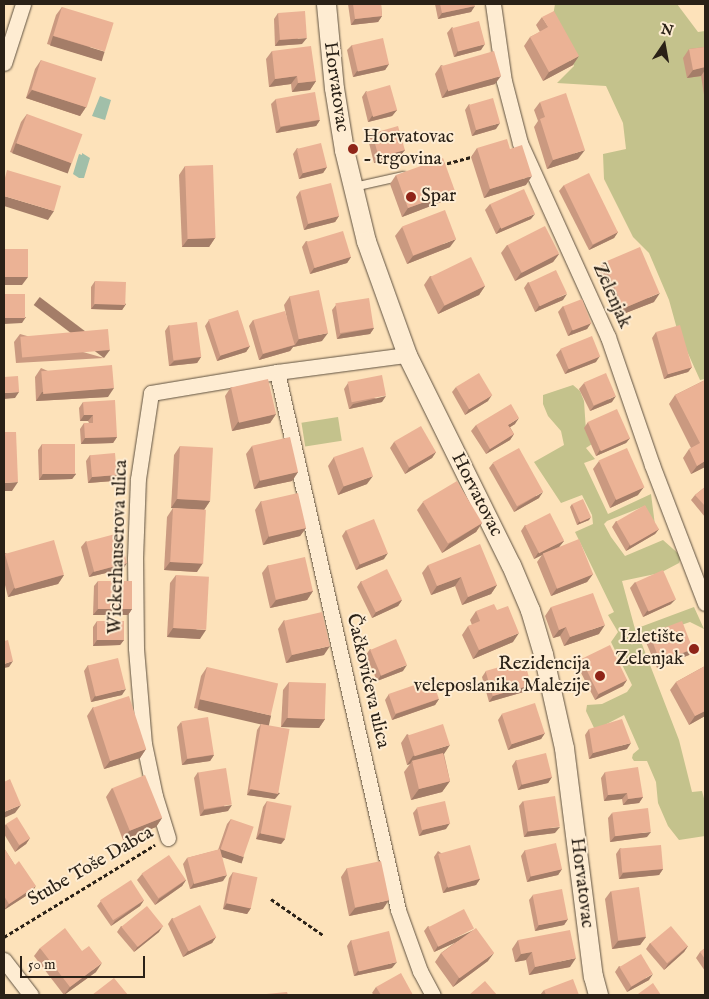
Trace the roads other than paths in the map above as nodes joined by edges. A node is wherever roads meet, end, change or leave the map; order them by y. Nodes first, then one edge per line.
1 (23, 4) edge
2 (326, 4) edge
3 (493, 4) edge
4 (4, 63) edge
5 (403, 176) edge
6 (352, 188) junction
7 (407, 355) junction
8 (277, 372) junction
9 (705, 602) edge
10 (168, 838) road end
11 (4, 960) edge
12 (31, 995) edge
13 (433, 995) edge
14 (598, 995) edge

1 - 4 street
2 - 6 street, Horvatovac
3 - 9 street, Zelenjak
5 - 6 lane
6 - 7 street, Horvatovac
7 - 8 street, Wickerhauserova ulica
7 - 14 street, Horvatovac
8 - 10 street, Wickerhauserova ulica
8 - 13 street, Čačkovićeva ulica
11 - 12 street

